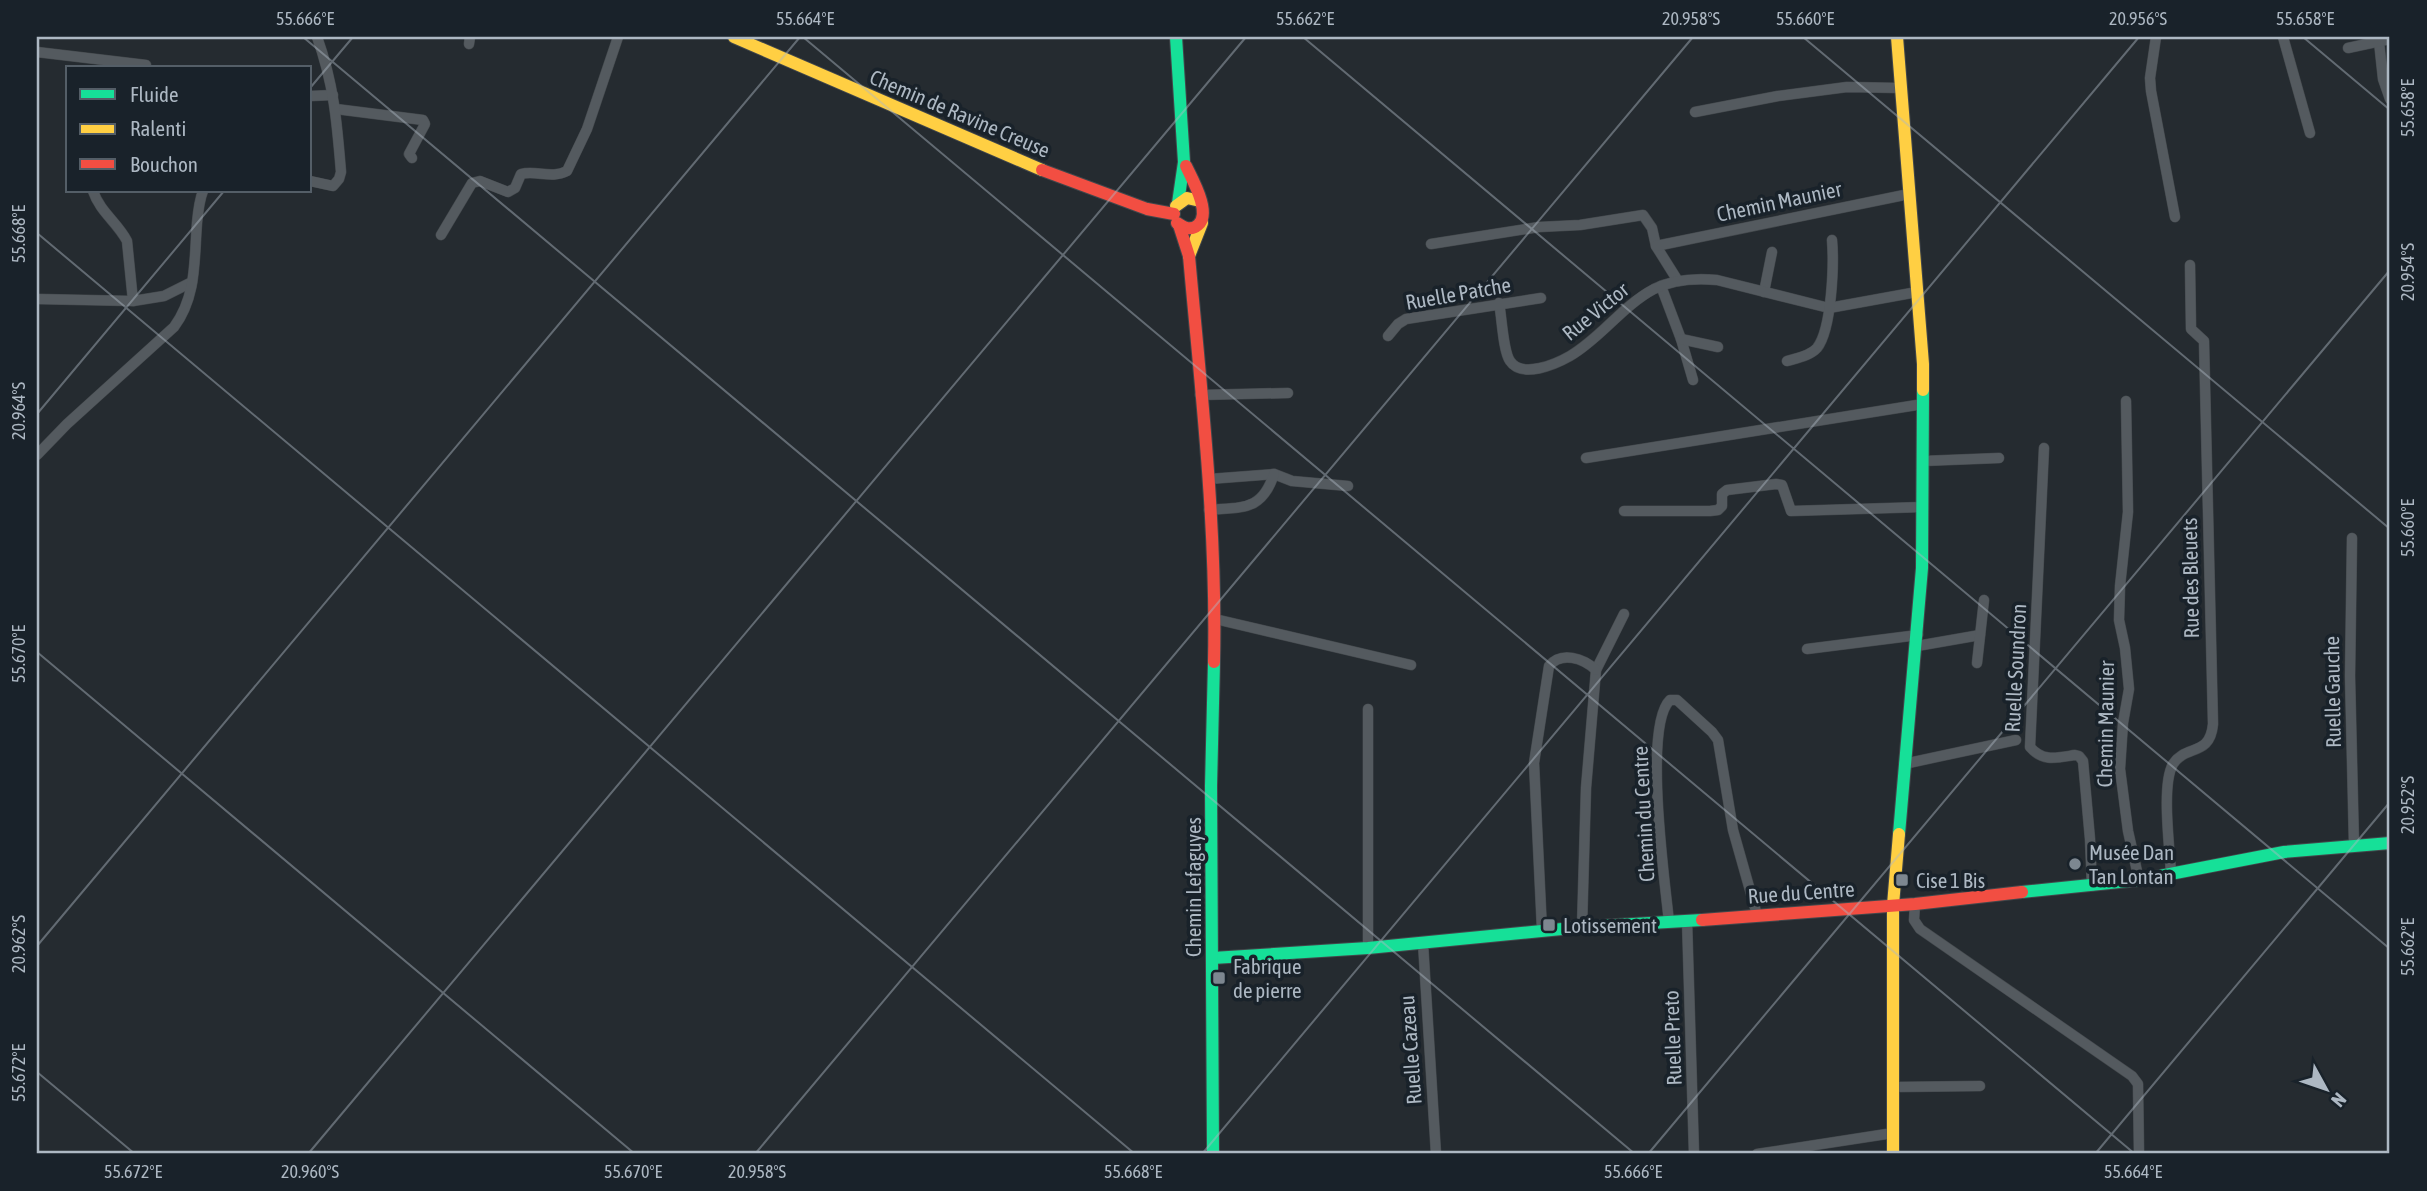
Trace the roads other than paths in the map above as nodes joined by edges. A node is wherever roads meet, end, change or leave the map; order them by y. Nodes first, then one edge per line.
1 (317, 37) edge
2 (618, 37) edge
3 (734, 37) edge
4 (1176, 37) edge
5 (1896, 37) edge
6 (2156, 37) edge
7 (2283, 37) edge
8 (2390, 39) edge
9 (2379, 42) junction
10 (2348, 48) dead end
11 (37, 52) edge
12 (146, 65) dead end
13 (1900, 88) junction
14 (333, 95) junction
15 (312, 96) edge
16 (2390, 99) edge
17 (336, 109) junction
18 (1695, 112) dead end
19 (2310, 133) dead end
20 (412, 158) dead end
21 (1184, 162) junction
22 (312, 181) edge
23 (93, 192) edge
24 (203, 192) edge
25 (1909, 194) junction
26 (1200, 201) junction
27 (1177, 214) junction
28 (2175, 217) dead end
29 (1202, 223) junction
30 (441, 235) dead end
31 (1832, 240) dead end
32 (1431, 244) dead end
33 (1656, 246) junction
34 (1772, 252) dead end
35 (1189, 256) junction
36 (2190, 265) dead end
37 (1678, 281) junction
38 (192, 282) junction
39 (1661, 286) junction
40 (1764, 292) junction
41 (1917, 292) junction
42 (1541, 298) dead end
43 (37, 299) edge
44 (133, 301) junction
45 (1499, 303) junction
46 (1829, 307) junction
47 (1388, 336) dead end
48 (1681, 339) junction
49 (1718, 347) dead end
50 (1787, 361) dead end
51 (1693, 380) dead end
52 (1288, 393) dead end
53 (1200, 395) junction
54 (2126, 401) dead end
55 (1923, 404) junction
56 (2044, 448) dead end
57 (37, 454) edge
58 (1586, 458) dead end
59 (1999, 458) dead end
60 (1923, 461) junction
61 (1274, 474) junction
62 (1209, 479) junction
63 (1348, 486) dead end
64 (1923, 507) junction
65 (1209, 510) junction
66 (1624, 511) dead end
67 (2352, 538) dead end
68 (1984, 600) dead end
69 (1624, 614) dead end
70 (1215, 619) junction
71 (1980, 635) junction
72 (1918, 640) junction
73 (1807, 649) dead end
74 (1977, 663) dead end
75 (1411, 665) dead end
76 (1596, 670) junction
77 (1368, 709) dead end
78 (2017, 740) dead end
79 (1904, 764) junction
80 (2390, 842) edge
81 (2354, 845) junction
82 (2171, 874) junction
83 (2139, 880) junction
84 (2092, 886) junction
85 (1915, 904) junction
86 (1894, 905) junction
87 (1757, 915) junction
88 (1687, 920) junction
89 (1669, 922) junction
90 (1582, 927) junction
91 (1542, 930) junction
92 (1423, 943) junction
93 (1368, 948) junction
94 (1213, 958) junction
95 (1980, 1086) dead end
96 (1893, 1087) junction
97 (1893, 1133) junction
98 (1213, 1154) edge
99 (1436, 1154) edge
100 (1695, 1154) edge
101 (1757, 1154) edge
102 (1893, 1154) edge
103 (2139, 1154) edge

1 - 14 street
2 - 30 street
3 - 27 street, Chemin de Ravine Creuse
4 - 21 street, Chemin Lefaguyes
5 - 13 street
6 - 28 street
7 - 19 street
8 - 9 street
9 - 10 street
9 - 16 street
11 - 12 street
13 - 18 street
13 - 25 street
14 - 15 street
14 - 17 street
17 - 20 street
17 - 22 street
21 - 26 street, Chemin Lefaguyes
21 - 27 street, Chemin Lefaguyes
23 - 44 street
24 - 38 street
25 - 33 street, Chemin Maunier
25 - 41 street
26 - 27 street
26 - 29 street
27 - 29 street
27 - 35 street, Chemin Lefaguyes
29 - 35 street, Chemin Lefaguyes
31 - 46 street
32 - 33 street
33 - 37 street
34 - 40 street
35 - 53 street, Chemin Lefaguyes
36 - 82 street, Rue des Bleuets
37 - 39 street, Rue Victor
37 - 40 street, Rue Victor
38 - 44 street
38 - 57 street
39 - 45 street, Rue Victor
39 - 48 street
40 - 46 street, Rue Victor
41 - 46 street, Rue Victor
41 - 55 street
42 - 45 street, Ruelle Patche
43 - 44 street
45 - 47 street, Ruelle Patche
46 - 50 street
48 - 49 street
48 - 51 street
52 - 53 street
53 - 62 street, Chemin Lefaguyes
54 - 83 street, Chemin Maunier
55 - 58 street
55 - 60 street
56 - 84 street, Ruelle Soundron
59 - 60 street
60 - 64 street
61 - 62 street
61 - 63 street
61 - 65 street
62 - 65 street, Chemin Lefaguyes
64 - 66 street
64 - 72 street
65 - 70 street, Chemin Lefaguyes
67 - 81 street, Ruelle Gauche
68 - 71 street
69 - 76 street
70 - 75 street
70 - 94 street, Chemin Lefaguyes
71 - 72 street
71 - 74 street
72 - 73 street
72 - 79 street
76 - 90 street
76 - 91 street
77 - 93 street
78 - 79 street
79 - 86 street
80 - 81 street, Rue du Centre
81 - 82 street, Rue du Centre
82 - 83 street, Rue du Centre
83 - 84 street, Rue du Centre
84 - 85 street, Rue du Centre
85 - 86 street, Rue du Centre
85 - 103 street
86 - 87 street, Rue du Centre
86 - 96 street
87 - 88 street, Rue du Centre
87 - 89 street, Chemin du Centre
88 - 89 street, Rue du Centre
88 - 100 street, Ruelle Preto
89 - 90 street, Rue du Centre
90 - 91 street, Rue du Centre
91 - 92 street, Rue du Centre
92 - 93 street, Rue du Centre
92 - 99 street, Ruelle Cazeau
93 - 94 street, Rue du Centre
94 - 98 street, Chemin Lefaguyes
95 - 96 street
96 - 97 street
97 - 101 street
97 - 102 street

